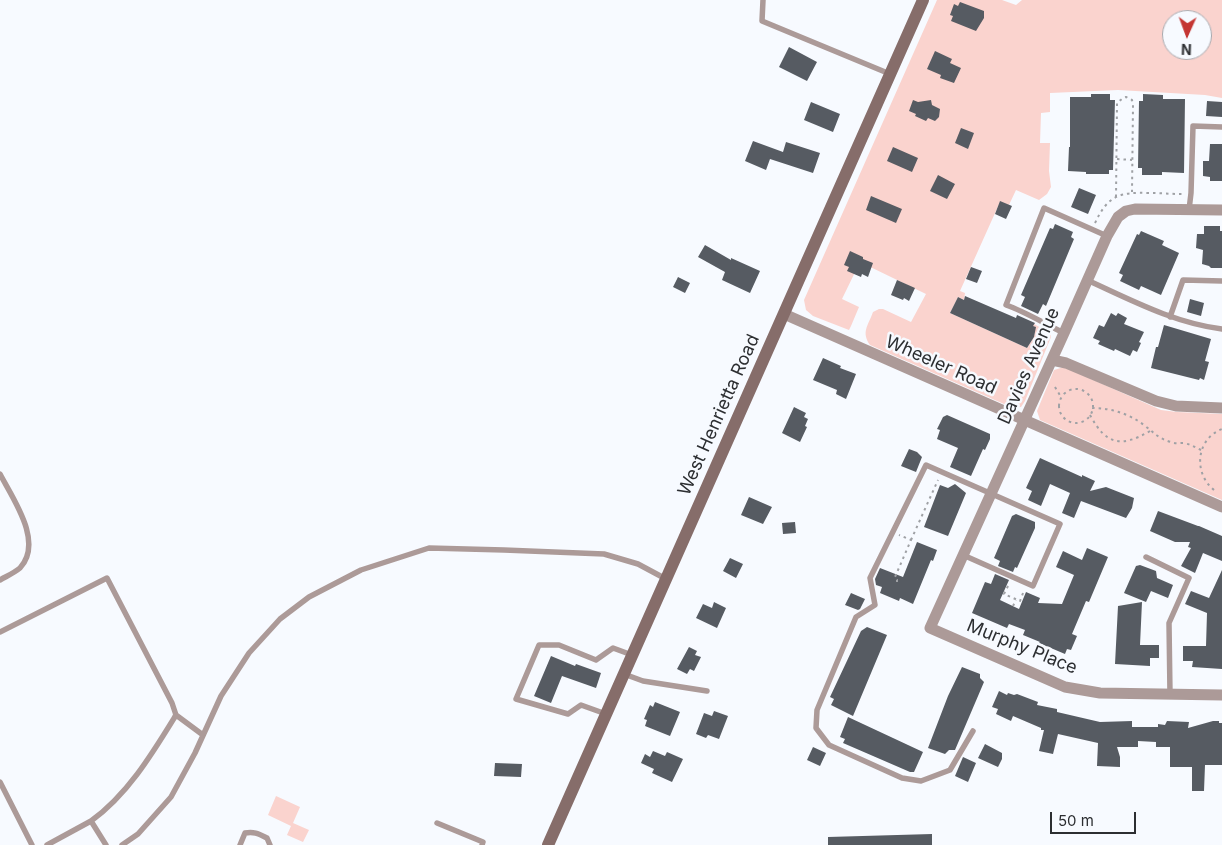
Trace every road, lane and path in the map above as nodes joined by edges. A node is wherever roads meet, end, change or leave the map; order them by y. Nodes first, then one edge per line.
1 (763, 0) edge
2 (923, 0) edge
3 (890, 74) junction
4 (1222, 127) edge
5 (1116, 159) junction
6 (1132, 160) junction
7 (1132, 192) dead end
8 (1116, 198) dead end
9 (1189, 210) junction
10 (1222, 210) edge
11 (1107, 236) junction
12 (1087, 280) junction
13 (1222, 280) edge
14 (784, 314) junction
15 (1170, 317) junction
16 (1222, 329) edge
17 (1064, 333) junction
18 (1052, 360) junction
19 (1055, 387) dead end
20 (1061, 397) junction
21 (1092, 408) junction
22 (1222, 408) edge
23 (1090, 415) junction
24 (1024, 420) junction
25 (1222, 429) edge
26 (1150, 431) junction
27 (1201, 450) junction
28 (942, 472) junction
29 (0, 474) edge
30 (1216, 492) dead end
31 (990, 494) junction
32 (1222, 507) edge
33 (893, 532) junction
34 (911, 540) junction
35 (963, 555) junction
36 (1146, 557) dead end
37 (666, 579) junction
38 (0, 580) edge
39 (897, 582) dead end
40 (1008, 586) dead end
41 (1023, 593) dead end
42 (1016, 600) junction
43 (1013, 606) dead end
44 (930, 628) joint
45 (0, 632) edge
46 (632, 655) junction
47 (624, 674) junction
48 (707, 691) dead end
49 (1170, 694) junction
50 (1222, 695) edge
51 (606, 714) junction
52 (176, 715) junction
53 (973, 731) dead end
54 (203, 735) junction
55 (0, 782) edge
56 (91, 821) junction
57 (437, 823) dead end
58 (32, 845) edge
59 (47, 845) edge
60 (106, 845) edge
61 (122, 845) edge
62 (240, 845) edge
63 (270, 845) edge
64 (482, 845) edge
65 (548, 845) edge

1 - 3 lane
2 - 3 main road, West Henrietta Road
3 - 14 main road, West Henrietta Road
4 - 9 lane
5 - 6 path
5 - 6 path
5 - 8 path
6 - 7 path
9 - 10 street, Davies Avenue
9 - 11 street, Davies Avenue
11 - 12 street, Davies Avenue
11 - 17 lane
12 - 15 lane
12 - 17 street, Davies Avenue
13 - 15 lane
14 - 24 street, Wheeler Road
14 - 37 main road, West Henrietta Road
15 - 16 lane
17 - 18 street, Davies Avenue
18 - 22 street
18 - 24 street, Davies Avenue
19 - 20 path
20 - 21 path
20 - 23 path
21 - 23 path
21 - 26 path
23 - 26 path
24 - 31 street, Davies Avenue
24 - 32 street, Wheeler Road
25 - 27 path
26 - 27 path
27 - 30 path
28 - 31 lane
28 - 33 lane
28 - 34 path
29 - 38 lane
31 - 35 street, Davies Avenue
31 - 35 lane
33 - 34 path
33 - 53 lane
34 - 39 path
35 - 44 street, Davies Avenue
36 - 49 lane
37 - 46 main road, West Henrietta Road
37 - 54 lane
40 - 42 path
41 - 42 path
42 - 43 path
44 - 49 street, Murphy Place
45 - 52 lane
46 - 47 main road, West Henrietta Road
46 - 51 lane
47 - 48 lane
47 - 51 main road, West Henrietta Road
49 - 50 street, Murphy Place
51 - 65 main road, West Henrietta Road
52 - 54 lane
52 - 56 lane
54 - 61 lane
55 - 58 lane
56 - 59 lane
56 - 60 lane
57 - 64 lane
62 - 63 lane

